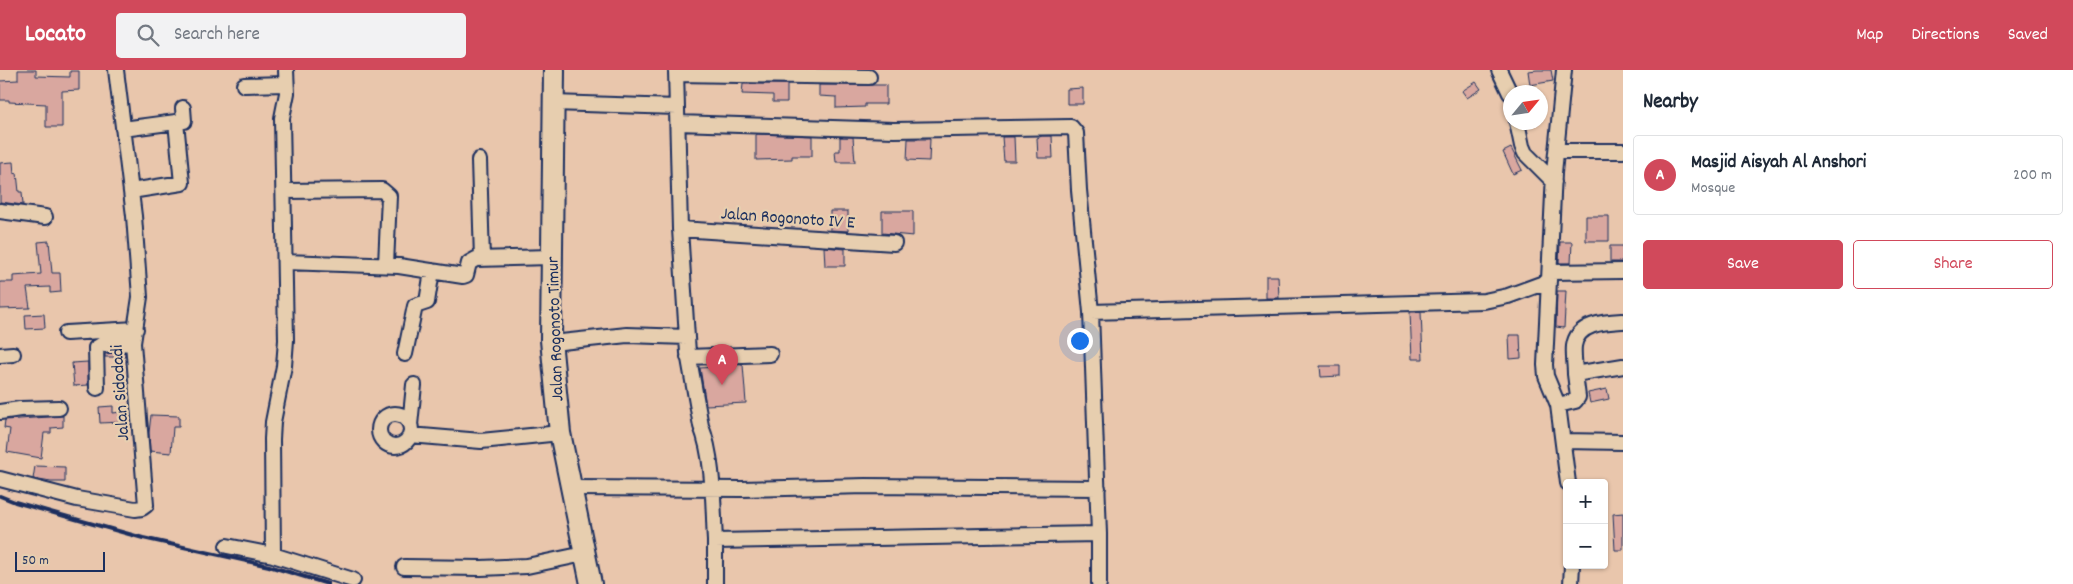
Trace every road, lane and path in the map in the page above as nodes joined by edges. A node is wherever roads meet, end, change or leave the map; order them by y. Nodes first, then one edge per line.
1 (116, 70) edge
2 (554, 70) edge
3 (1499, 70) edge
4 (1564, 70) edge
5 (676, 72) edge
6 (286, 77) edge
7 (869, 77) dead end
8 (244, 85) dead end
9 (1506, 85) edge
10 (553, 103) junction
11 (677, 107) junction
12 (183, 108) dead end
13 (176, 122) junction
14 (678, 123) junction
15 (123, 129) junction
16 (1519, 130) edge
17 (1557, 151) junction
18 (1623, 151) edge
19 (479, 160) dead end
20 (1554, 182) junction
21 (131, 191) junction
22 (284, 191) junction
23 (0, 211) edge
24 (45, 216) dead end
25 (680, 229) junction
26 (894, 243) dead end
27 (551, 257) junction
28 (482, 259) junction
29 (285, 262) junction
30 (386, 265) junction
31 (432, 271) junction
32 (1623, 271) edge
33 (1550, 276) junction
34 (1091, 312) junction
35 (1623, 321) edge
36 (66, 333) dead end
37 (134, 336) junction
38 (687, 338) junction
39 (552, 343) junction
40 (405, 354) dead end
41 (770, 354) dead end
42 (688, 356) junction
43 (1623, 366) edge
44 (1575, 374) junction
45 (414, 385) dead end
46 (97, 388) dead end
47 (1558, 405) junction
48 (59, 408) dead end
49 (0, 412) edge
50 (560, 433) junction
51 (1563, 441) junction
52 (1623, 442) edge
53 (0, 479) edge
54 (1568, 479) edge
55 (570, 488) junction
56 (712, 488) junction
57 (1098, 488) junction
58 (1099, 534) junction
59 (715, 541) junction
60 (227, 546) dead end
61 (584, 554) junction
62 (273, 555) junction
63 (404, 567) dead end
64 (1572, 569) edge
65 (353, 580) dead end
66 (591, 584) edge
67 (715, 584) edge
68 (1099, 584) edge
69 (1571, 584) edge

1 - 15 street, Jalan Sidodadi
2 - 10 main road, Jalan Rogonoto Timur
3 - 9 street
4 - 17 street
5 - 7 street
5 - 11 street
6 - 8 street
6 - 22 street
10 - 11 street
10 - 27 main road, Jalan Rogonoto Timur
11 - 14 street
12 - 13 street
13 - 15 street
13 - 21 street
14 - 25 street
14 - 34 street
15 - 21 street, Jalan Sidodadi
16 - 20 street
17 - 18 street
17 - 20 street
19 - 28 street
20 - 33 street
21 - 37 street, Jalan Sidodadi
22 - 29 street
22 - 30 street
23 - 24 street
25 - 26 street, Jalan Rogonoto IV E
25 - 38 street
27 - 28 street
27 - 39 main road, Jalan Rogonoto Timur
28 - 31 street
29 - 30 street
29 - 62 street
30 - 31 street
31 - 40 street
32 - 33 street
33 - 34 street
33 - 47 street
34 - 57 street
35 - 44 street
36 - 37 street
37 - 46 street
37 - 53 street, Jalan Sidodadi
38 - 39 street
38 - 42 street
39 - 50 main road, Jalan Rogonoto Timur
41 - 42 street
42 - 56 street
43 - 44 street
44 - 47 street
45 - 50 street
47 - 51 street
48 - 49 street
50 - 55 main road, Jalan Rogonoto Timur
51 - 52 street
51 - 54 street
55 - 56 street
55 - 61 main road, Jalan Rogonoto Timur
56 - 57 street
56 - 59 street
57 - 58 street
58 - 59 street
58 - 68 street
59 - 67 street
60 - 62 street
61 - 63 street
61 - 66 main road, Jalan Rogonoto Timur
62 - 65 street
64 - 69 street

